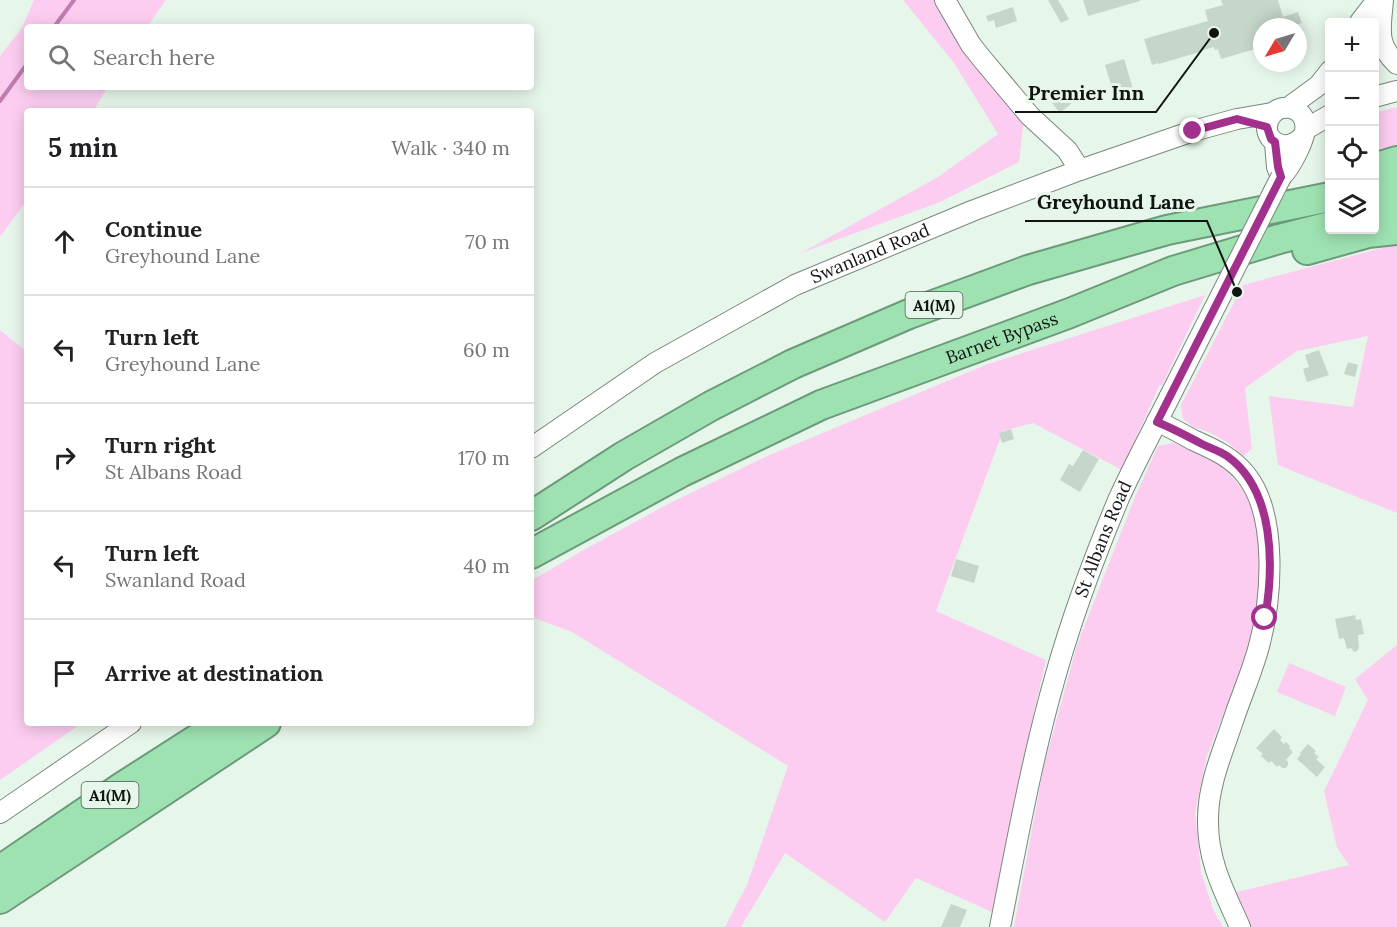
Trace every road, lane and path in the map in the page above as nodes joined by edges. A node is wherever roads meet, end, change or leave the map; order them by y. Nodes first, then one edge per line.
1 (945, 0) edge
2 (1377, 0) edge
3 (1383, 0) edge
4 (1363, 18) edge
5 (1397, 64) edge
6 (1328, 72) edge
7 (1397, 91) edge
8 (1379, 96) edge
9 (1325, 118) edge
10 (1276, 123) junction
11 (1304, 133) junction
12 (1397, 161) edge
13 (1379, 166) edge
14 (1080, 170) junction
15 (1281, 177) junction
16 (1325, 182) edge
17 (1397, 183) edge
18 (1379, 187) edge
19 (1325, 198) edge
20 (1397, 209) edge
21 (1379, 214) edge
22 (1325, 227) edge
23 (1167, 230) junction
24 (1397, 230) edge
25 (1070, 313) junction
26 (1157, 422) junction
27 (534, 446) edge
28 (534, 514) edge
29 (534, 552) edge
30 (126, 726) edge
31 (217, 726) edge
32 (261, 726) edge
33 (0, 813) edge
34 (0, 870) edge
35 (0, 899) edge
36 (1000, 927) edge
37 (1240, 927) edge

1 - 14 street
2 - 4 street
3 - 5 street
6 - 10 street
7 - 8 street
9 - 11 street
10 - 11 street
10 - 11 street
10 - 14 street, Swanland Road
10 - 15 street
11 - 15 street, St Albans Road
12 - 13 highway
14 - 27 street, Swanland Road
15 - 26 street, St Albans Road, bridge
16 - 23 highway, A1(M)
17 - 18 highway
19 - 23 highway, A1(M)
20 - 21 highway
22 - 25 highway, Barnet Bypass
23 - 28 highway, A1(M)
24 - 25 highway
25 - 29 highway, Barnet Bypass
26 - 36 street, St Albans Road
26 - 37 street
30 - 33 street
31 - 34 highway, A1(M)
32 - 35 highway, A1(M)

